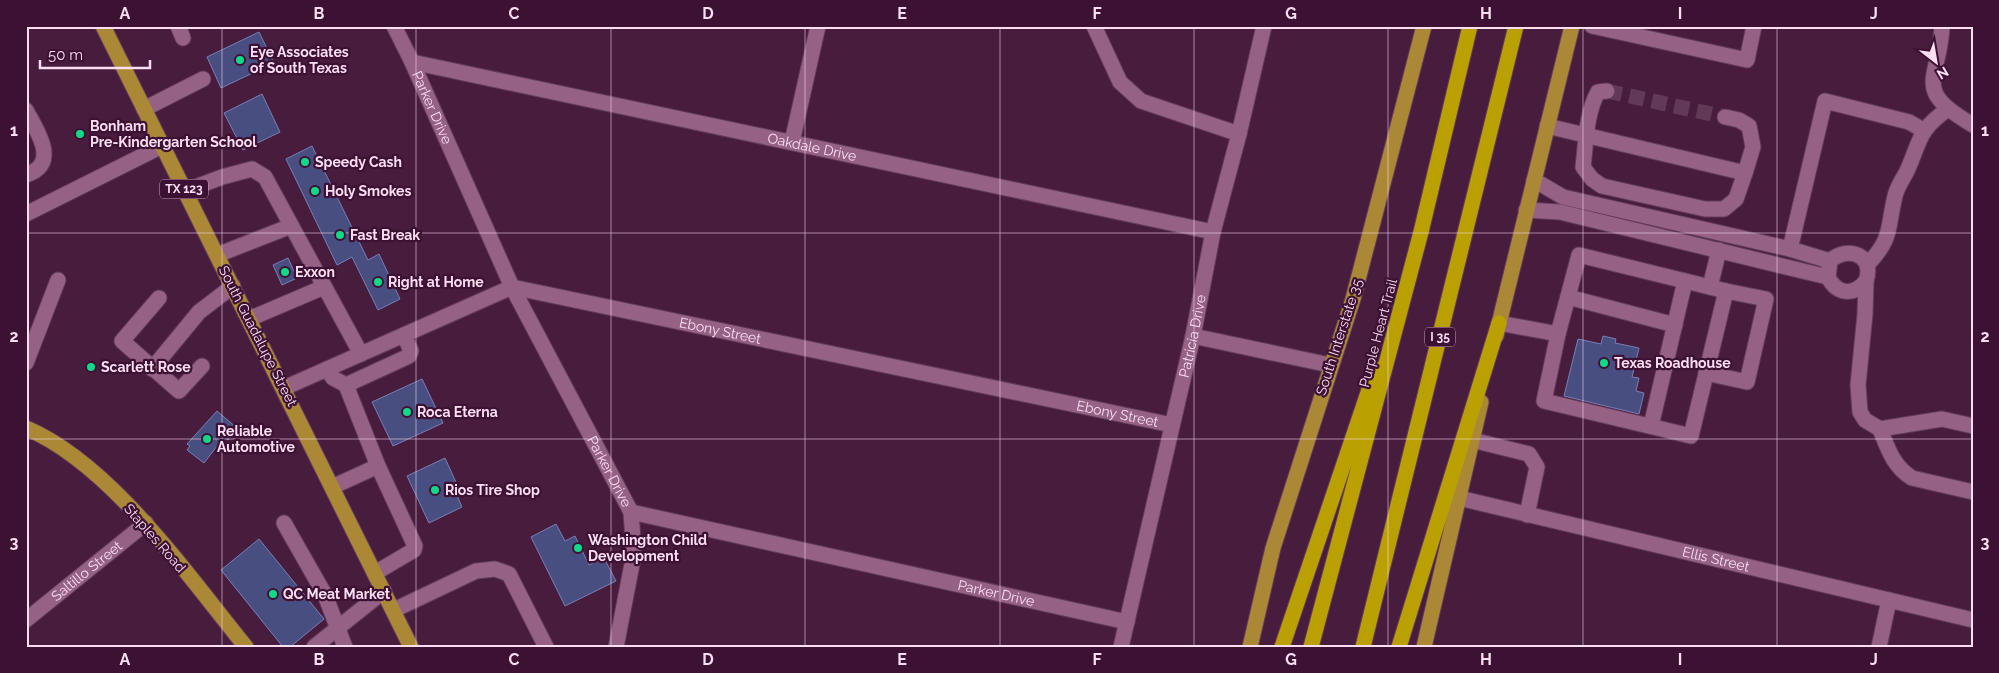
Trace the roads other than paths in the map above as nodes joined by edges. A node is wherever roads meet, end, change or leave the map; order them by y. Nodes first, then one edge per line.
1 (103, 26) edge
2 (394, 26) edge
3 (818, 26) edge
4 (1094, 26) edge
5 (1264, 26) edge
6 (1424, 26) edge
7 (1470, 26) edge
8 (1516, 26) edge
9 (1572, 26) edge
10 (1592, 26) edge
11 (1754, 26) edge
12 (1942, 26) edge
13 (1618, 29) edge
14 (412, 62) junction
15 (203, 80) dead end
16 (1606, 91) dead end
17 (144, 109) junction
18 (1948, 109) junction
19 (26, 110) edge
20 (1724, 117) tunnel mouth
21 (1973, 125) edge
22 (1547, 126) junction
23 (1923, 130) junction
24 (1239, 134) junction
25 (1586, 135) junction
26 (792, 142) junction
27 (162, 146) junction
28 (1745, 173) junction
29 (26, 174) edge
30 (1534, 180) junction
31 (185, 191) junction
32 (1526, 210) junction
33 (1628, 212) junction
34 (26, 214) edge
35 (291, 226) junction
36 (1626, 227) junction
37 (1213, 232) junction
38 (1421, 232) junction
39 (1727, 235) junction
40 (1790, 250) junction
41 (1722, 251) junction
42 (218, 255) junction
43 (1830, 261) junction
44 (1867, 264) junction
45 (1828, 277) junction
46 (58, 280) dead end
47 (1685, 281) junction
48 (1866, 281) junction
49 (233, 286) junction
50 (324, 287) junction
51 (512, 287) junction
52 (1710, 287) junction
53 (1726, 291) junction
54 (1568, 297) junction
55 (159, 298) dead end
56 (249, 319) junction
57 (1499, 323) junction
58 (1675, 325) junction
59 (404, 334) junction
60 (1558, 334) junction
61 (1193, 336) junction
62 (361, 354) junction
63 (26, 363) edge
64 (1330, 365) junction
65 (202, 366) dead end
66 (152, 369) junction
67 (327, 369) junction
68 (1706, 373) junction
69 (346, 385) junction
70 (284, 388) junction
71 (1172, 425) junction
72 (1650, 426) junction
73 (1973, 426) edge
74 (26, 428) edge
75 (1880, 429) junction
76 (1472, 440) junction
77 (378, 466) junction
78 (332, 487) junction
79 (1973, 492) edge
80 (1459, 498) junction
81 (631, 512) junction
82 (1527, 515) junction
83 (284, 523) dead end
84 (146, 524) junction
85 (375, 573) junction
86 (384, 591) junction
87 (1889, 600) junction
88 (394, 610) junction
89 (26, 620) edge
90 (1973, 620) edge
91 (1127, 622) junction
92 (337, 628) junction
93 (246, 647) edge
94 (314, 647) edge
95 (345, 647) edge
96 (411, 647) edge
97 (546, 647) edge
98 (616, 647) edge
99 (1121, 647) edge
100 (1250, 647) edge
101 (1282, 647) edge
102 (1311, 647) edge
103 (1363, 647) edge
104 (1399, 647) edge
105 (1424, 647) edge
106 (1879, 647) edge

1 - 17 main road, South Guadalupe Street / TX 123
2 - 14 street, Parker Drive
3 - 26 street
4 - 24 street
5 - 24 street, Patricia Drive
6 - 64 main road, South Interstate 35
7 - 38 highway, Purple Heart Trail
8 - 103 highway, I 35
9 - 22 main road
10 - 13 street
11 - 13 street
12 - 18 street
14 - 26 street, Oakdale Drive
14 - 51 street, Parker Drive
15 - 17 street
16 - 25 street
17 - 27 main road, South Guadalupe Street / TX 123
18 - 21 street
18 - 23 street
19 - 29 street
20 - 28 street
22 - 25 street
22 - 30 main road
23 - 40 street
23 - 44 street
24 - 37 street, Patricia Drive
25 - 28 street
25 - 28 street
26 - 37 street, Oakdale Drive
27 - 31 main road, South Guadalupe Street / TX 123
27 - 34 street
30 - 32 main road
30 - 33 street
31 - 35 street
31 - 42 main road, South Guadalupe Street / TX 123
32 - 36 street
32 - 57 main road
33 - 36 street
33 - 39 street
35 - 42 street
35 - 50 street
36 - 41 street
37 - 61 street, Patricia Drive
38 - 101 highway
38 - 102 highway, Purple Heart Trail
39 - 40 street
39 - 41 street
40 - 43 street
41 - 45 street
41 - 52 street
42 - 49 main road, South Guadalupe Street / TX 123
43 - 44 street
43 - 45 street
44 - 48 street
45 - 48 street
46 - 63 street
47 - 52 street
47 - 54 street
47 - 58 street
48 - 75 street
49 - 56 main road, South Guadalupe Street / TX 123
49 - 66 street
50 - 56 street
50 - 62 street
51 - 59 street
51 - 71 street, Ebony Street
51 - 81 street, Parker Drive
52 - 53 street
53 - 68 street
53 - 68 street
54 - 58 street
54 - 60 street
55 - 66 street
56 - 70 main road, South Guadalupe Street / TX 123
57 - 60 street
57 - 76 main road
57 - 104 highway
58 - 72 street
59 - 62 street
59 - 69 street
60 - 72 street
61 - 64 street
61 - 71 street, Patricia Drive
62 - 67 street
64 - 100 main road, South Interstate 35
65 - 66 street
67 - 69 street
67 - 70 street
68 - 72 street
69 - 77 street
70 - 78 main road, South Guadalupe Street / TX 123
71 - 91 street, Patricia Drive
73 - 75 street
74 - 84 main road, Staples Road
75 - 79 street
76 - 80 main road
76 - 82 street
77 - 78 street
77 - 85 street
78 - 85 main road, South Guadalupe Street / TX 123
80 - 82 street, Ellis Street
80 - 105 main road
81 - 91 street, Parker Drive
81 - 98 street
82 - 87 street, Ellis Street
83 - 92 street
84 - 89 street, Saltillo Street
84 - 93 main road, Staples Road
85 - 86 main road, South Guadalupe Street / TX 123
86 - 88 main road, South Guadalupe Street / TX 123
86 - 92 street
87 - 90 street, Ellis Street
87 - 106 street
88 - 96 main road, South Guadalupe Street / TX 123
88 - 97 street
91 - 99 street, Patricia Drive
92 - 94 street
92 - 95 street

